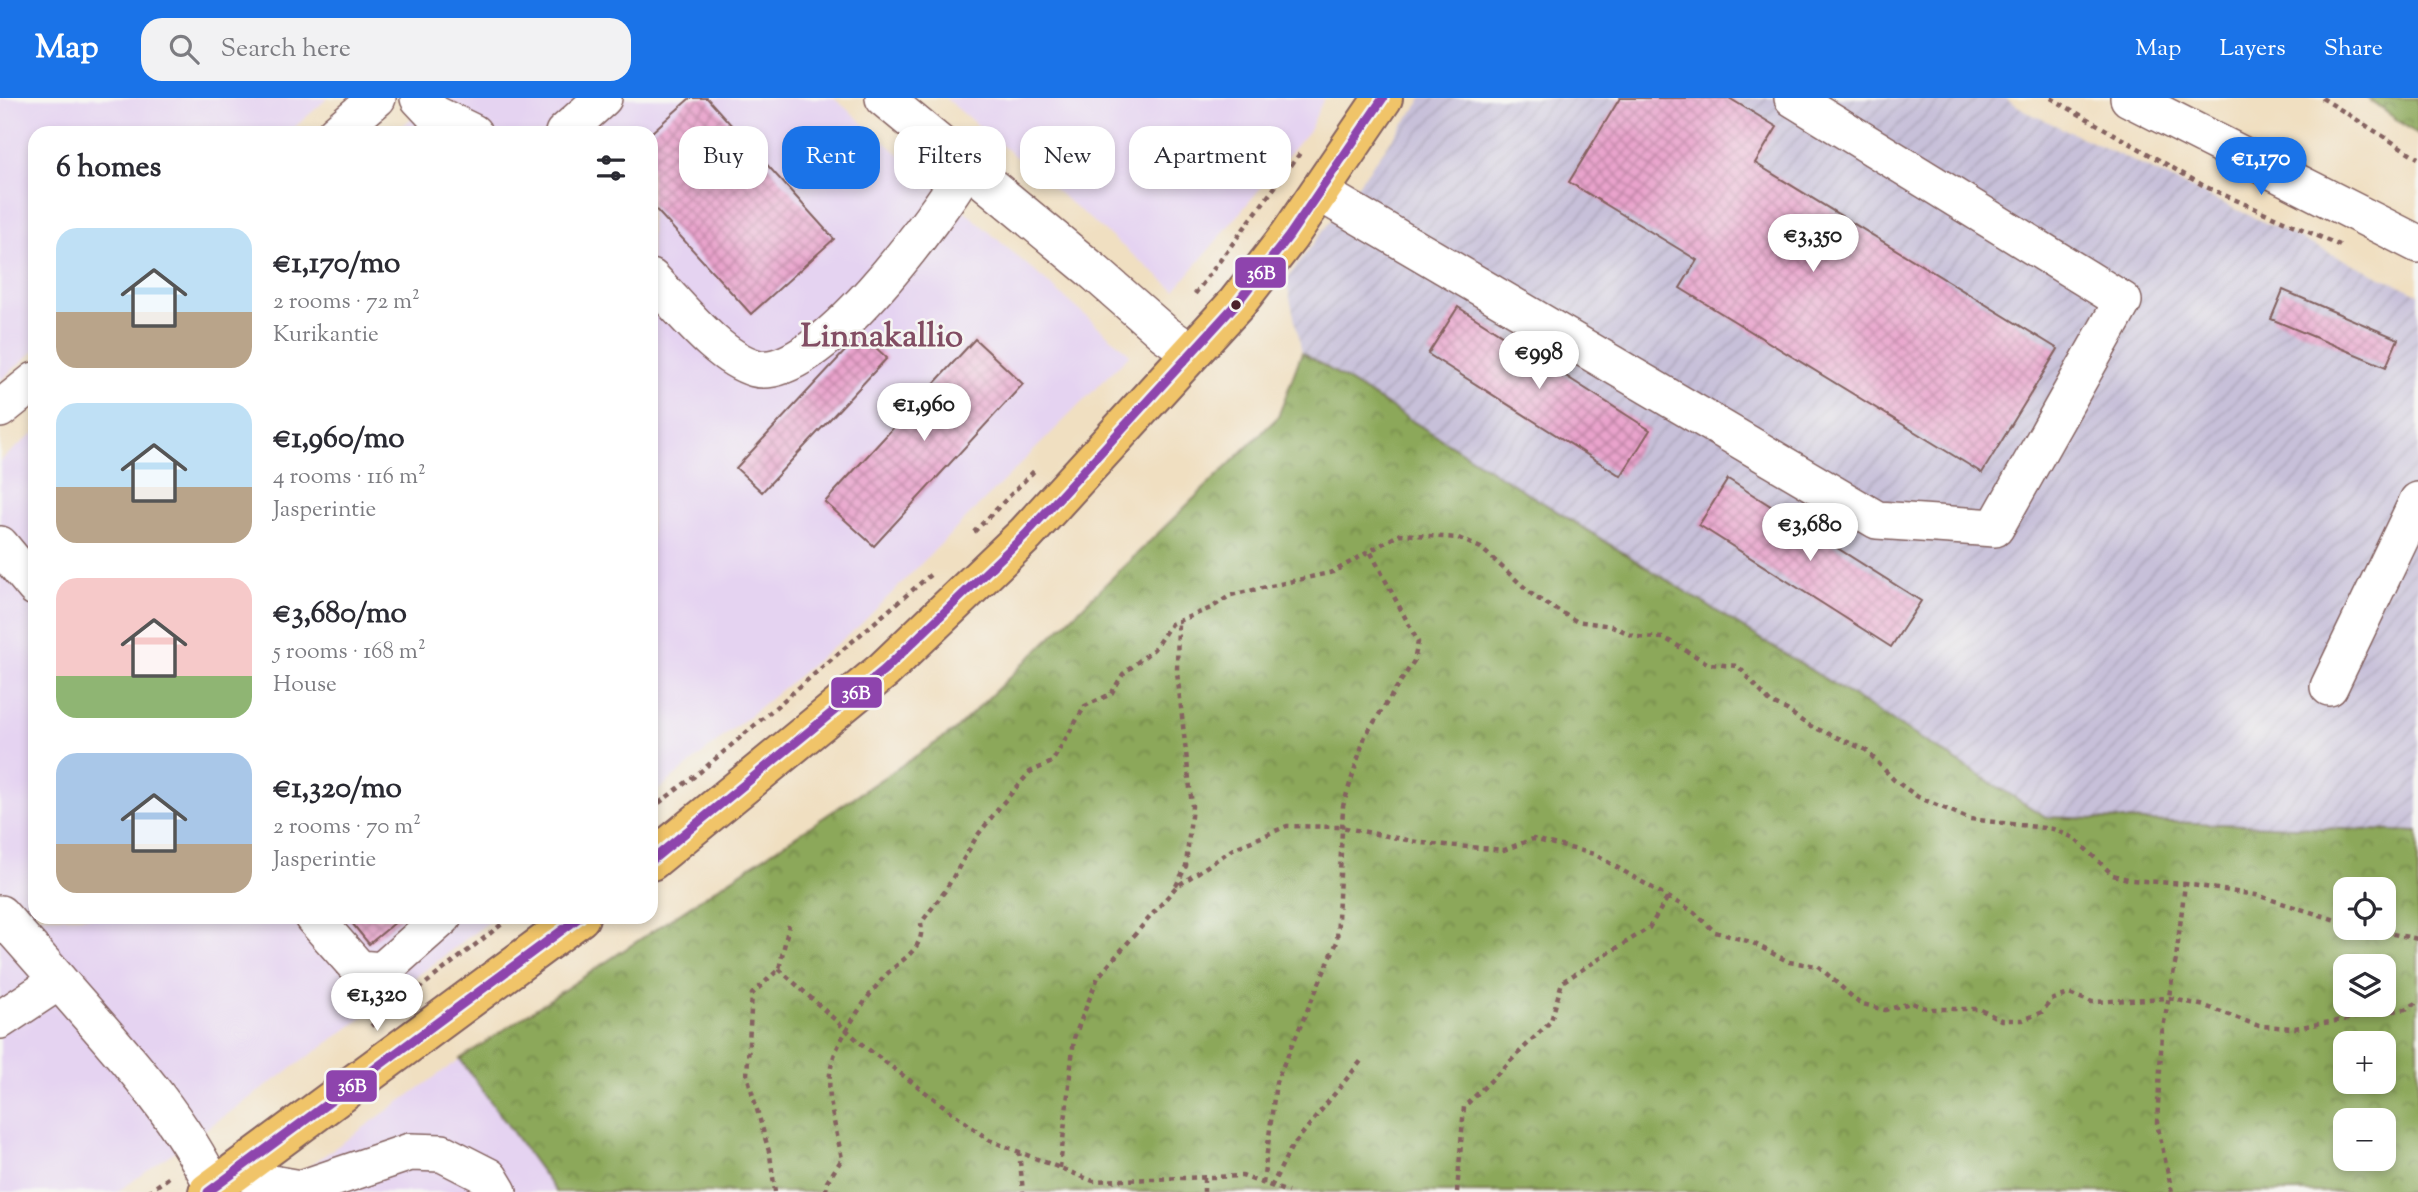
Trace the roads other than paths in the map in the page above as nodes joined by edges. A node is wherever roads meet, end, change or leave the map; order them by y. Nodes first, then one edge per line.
1 (377, 98) edge
2 (419, 98) edge
3 (603, 98) edge
4 (884, 98) edge
5 (1383, 98) edge
6 (1793, 98) edge
7 (2129, 98) edge
8 (343, 126) edge
9 (459, 126) edge
10 (572, 126) edge
11 (918, 126) edge
12 (952, 189) edge
13 (994, 189) edge
14 (1319, 192) junction
15 (2418, 244) edge
16 (658, 285) edge
17 (1178, 344) junction
18 (28, 387) edge
19 (0, 409) edge
20 (2418, 501) edge
21 (0, 545) edge
22 (28, 577) edge
23 (2329, 687) dead end
24 (658, 855) edge
25 (0, 914) edge
26 (319, 924) edge
27 (435, 924) edge
28 (571, 924) edge
29 (59, 981) junction
30 (0, 1020) edge
31 (222, 1182) edge
32 (498, 1192) edge

1 - 8 street
2 - 9 street
3 - 10 street
4 - 11 street
5 - 14 main road
6 - 14 street
7 - 15 street
12 - 16 street
13 - 17 street
14 - 17 main road
17 - 24 main road
18 - 19 street
20 - 23 street
21 - 22 street
25 - 29 street
26 - 27 street
28 - 31 main road
29 - 30 street
29 - 31 street
31 - 32 street

